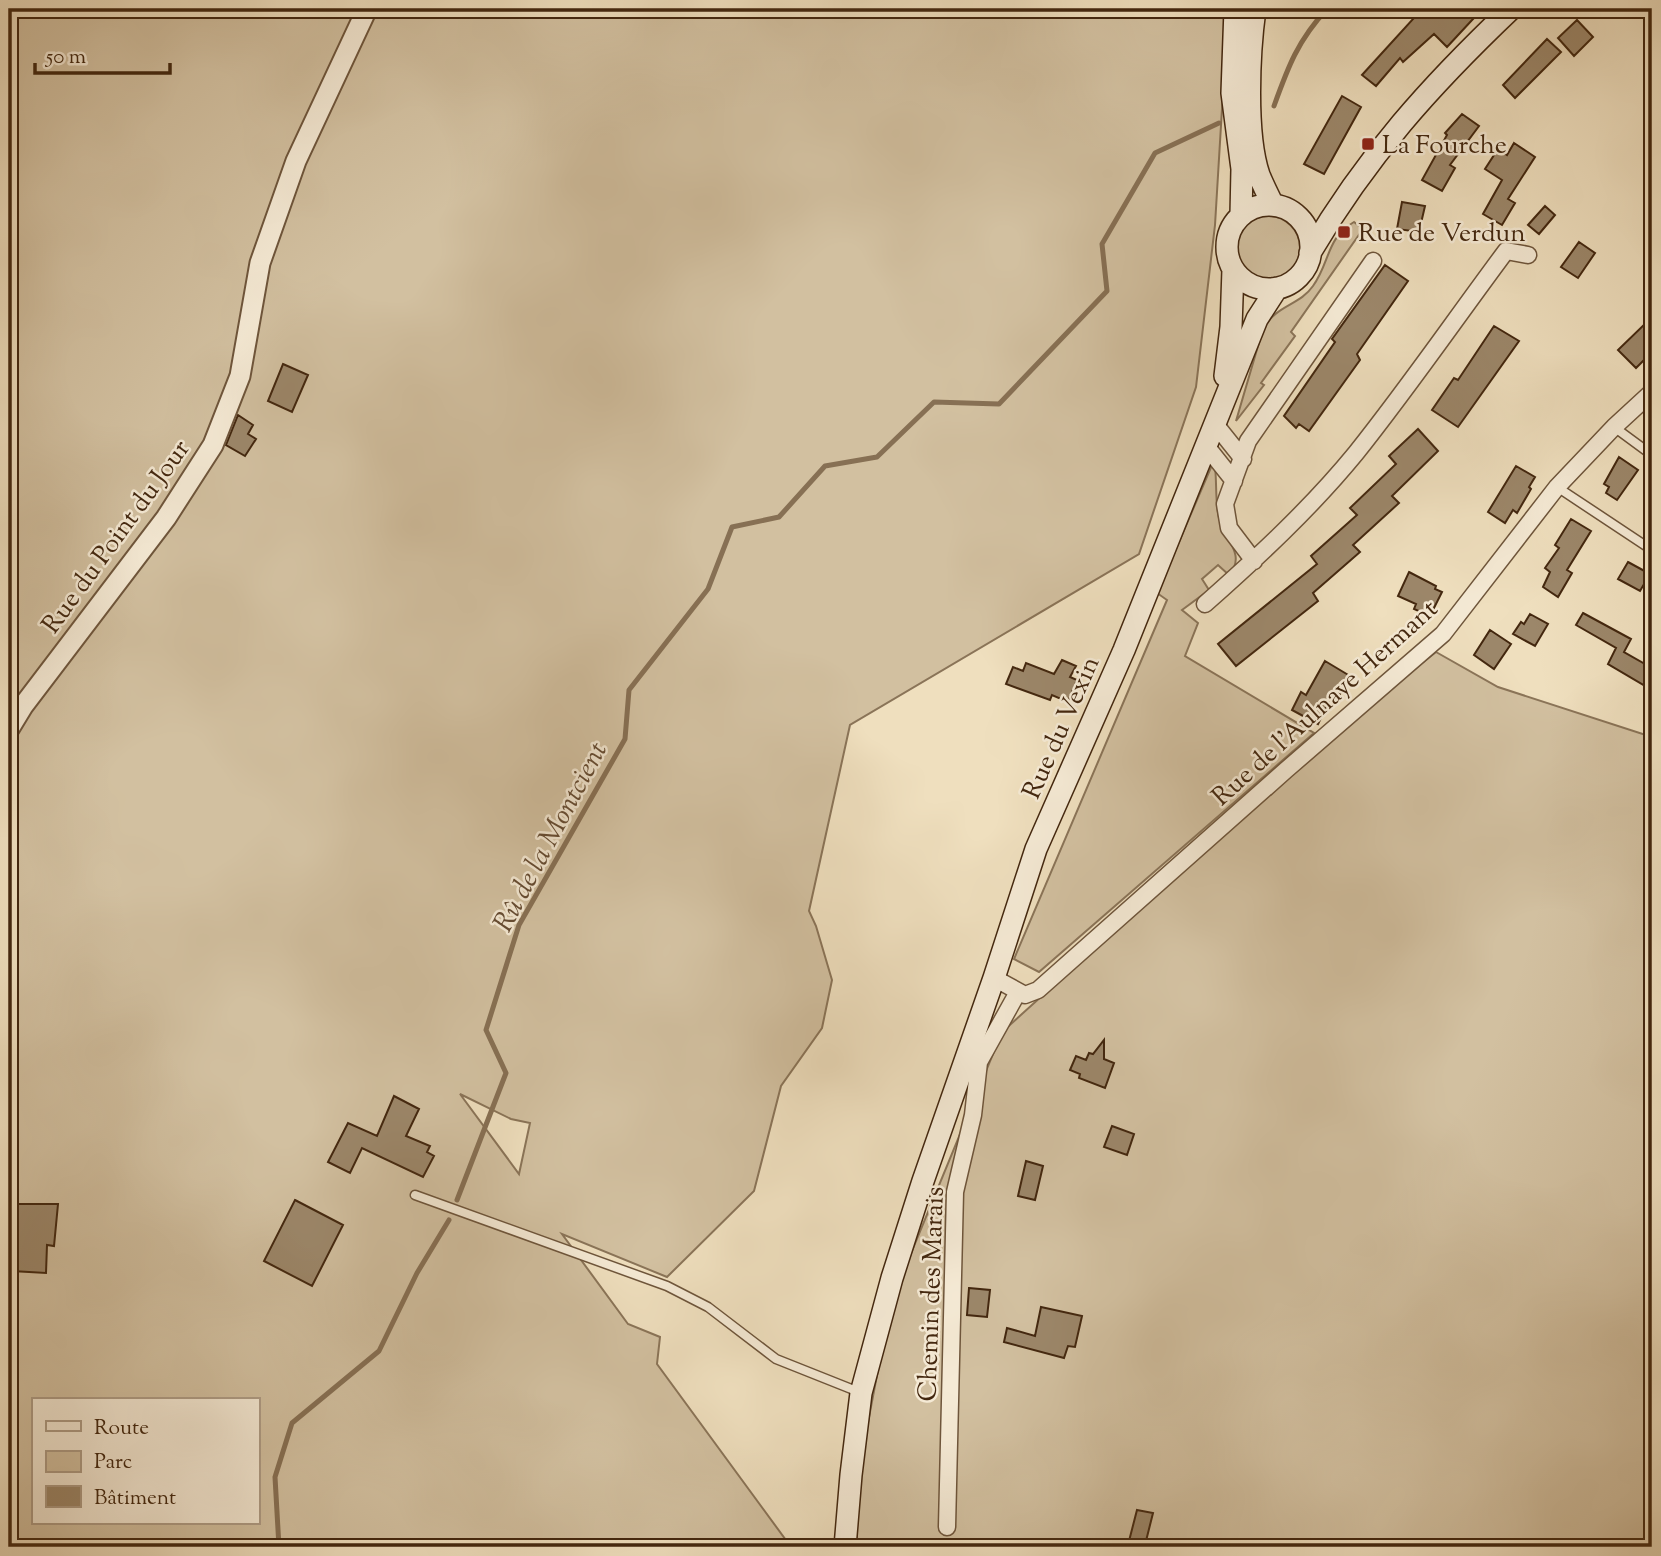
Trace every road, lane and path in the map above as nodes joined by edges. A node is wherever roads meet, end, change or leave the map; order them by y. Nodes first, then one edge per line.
1 (367, 9) edge
2 (1235, 9) edge
3 (1255, 9) edge
4 (1511, 9) edge
5 (1273, 205) junction
6 (1337, 207) junction
7 (1295, 214) junction
8 (1241, 215) junction
9 (1310, 253) junction
10 (1528, 256) dead end
11 (1373, 261) dead end
12 (1233, 269) junction
13 (1277, 288) junction
14 (1652, 392) edge
15 (1218, 415) junction
16 (1614, 427) junction
17 (1207, 447) junction
18 (1652, 455) edge
19 (1243, 459) junction
20 (1234, 481) junction
21 (1557, 487) junction
22 (1652, 550) edge
23 (1254, 561) junction
24 (1205, 604) dead end
25 (9, 729) edge
26 (994, 978) junction
27 (1018, 992) junction
28 (968, 1079) junction
29 (415, 1195) dead end
30 (862, 1393) junction
31 (947, 1527) dead end
32 (845, 1547) edge

1 - 25 street, Rue du Point du Jour
2 - 8 main road
3 - 5 main road
4 - 6 main road
5 - 7 main road
5 - 8 main road
6 - 7 main road
6 - 9 main road
7 - 9 main road
8 - 12 main road
9 - 13 main road
10 - 23 street
11 - 19 street
12 - 13 main road
12 - 15 main road
13 - 15 main road
14 - 16 street, Rue de l'Aulnaye Hermant
15 - 17 main road, Rue du Vexin
15 - 19 street
16 - 18 lane
16 - 21 street, Rue de l'Aulnaye Hermant
17 - 20 street
17 - 26 main road, Rue du Vexin
19 - 20 street
20 - 23 street
21 - 22 lane
21 - 27 street, Rue de l'Aulnaye Hermant
23 - 24 street
26 - 27 street
26 - 28 main road, Rue du Vexin
27 - 28 street, Chemin des Marais
28 - 30 main road, Rue du Vexin
28 - 31 street, Chemin des Marais
29 - 30 lane
30 - 32 main road, Rue du Vexin

